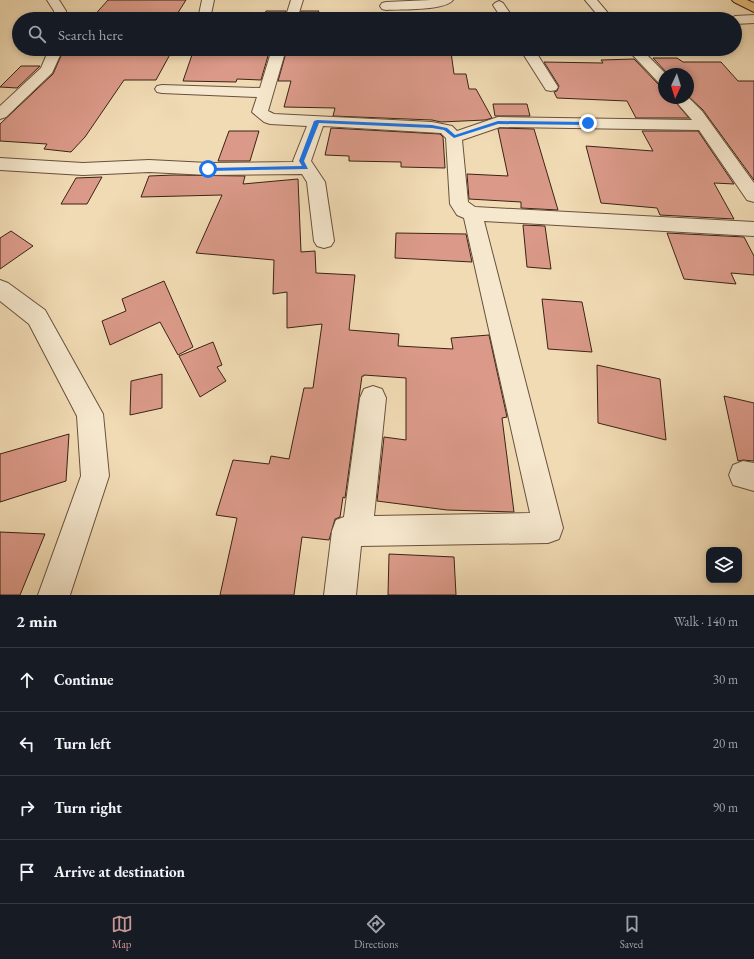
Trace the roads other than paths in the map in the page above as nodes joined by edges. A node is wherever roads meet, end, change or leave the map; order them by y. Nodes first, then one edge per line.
1 (53, 0) edge
2 (208, 0) edge
3 (297, 0) edge
4 (448, 0) edge
5 (591, 0) edge
6 (738, 0) edge
7 (499, 5) dead end
8 (386, 6) dead end
9 (754, 8) edge
10 (60, 12) edge
11 (205, 12) edge
12 (293, 12) edge
13 (504, 12) edge
14 (601, 12) edge
15 (754, 19) edge
16 (742, 20) edge
17 (53, 56) edge
18 (277, 56) edge
19 (531, 56) edge
20 (641, 56) edge
21 (658, 74) edge
22 (551, 87) dead end
23 (162, 89) dead end
24 (266, 93) junction
25 (687, 104) edge
26 (0, 114) edge
27 (317, 121) junction
28 (704, 125) junction
29 (454, 137) junction
30 (0, 164) edge
31 (306, 168) junction
32 (754, 196) edge
33 (473, 214) junction
34 (754, 229) edge
35 (324, 240) dead end
36 (0, 289) edge
37 (374, 398) dead end
38 (357, 531) junction
39 (54, 595) edge
40 (340, 595) edge

1 - 10 street
2 - 11 street
3 - 12 street
4 - 8 street
5 - 14 street
6 - 9 main road
7 - 13 street
15 - 16 street
17 - 26 street
18 - 24 street
19 - 22 street
20 - 21 street
23 - 24 street
24 - 27 street
25 - 28 street
27 - 29 street
27 - 31 street
28 - 29 street
28 - 32 street
29 - 33 street
30 - 31 street
31 - 35 street
33 - 34 street
33 - 38 street
36 - 39 street
37 - 38 street
38 - 40 street

